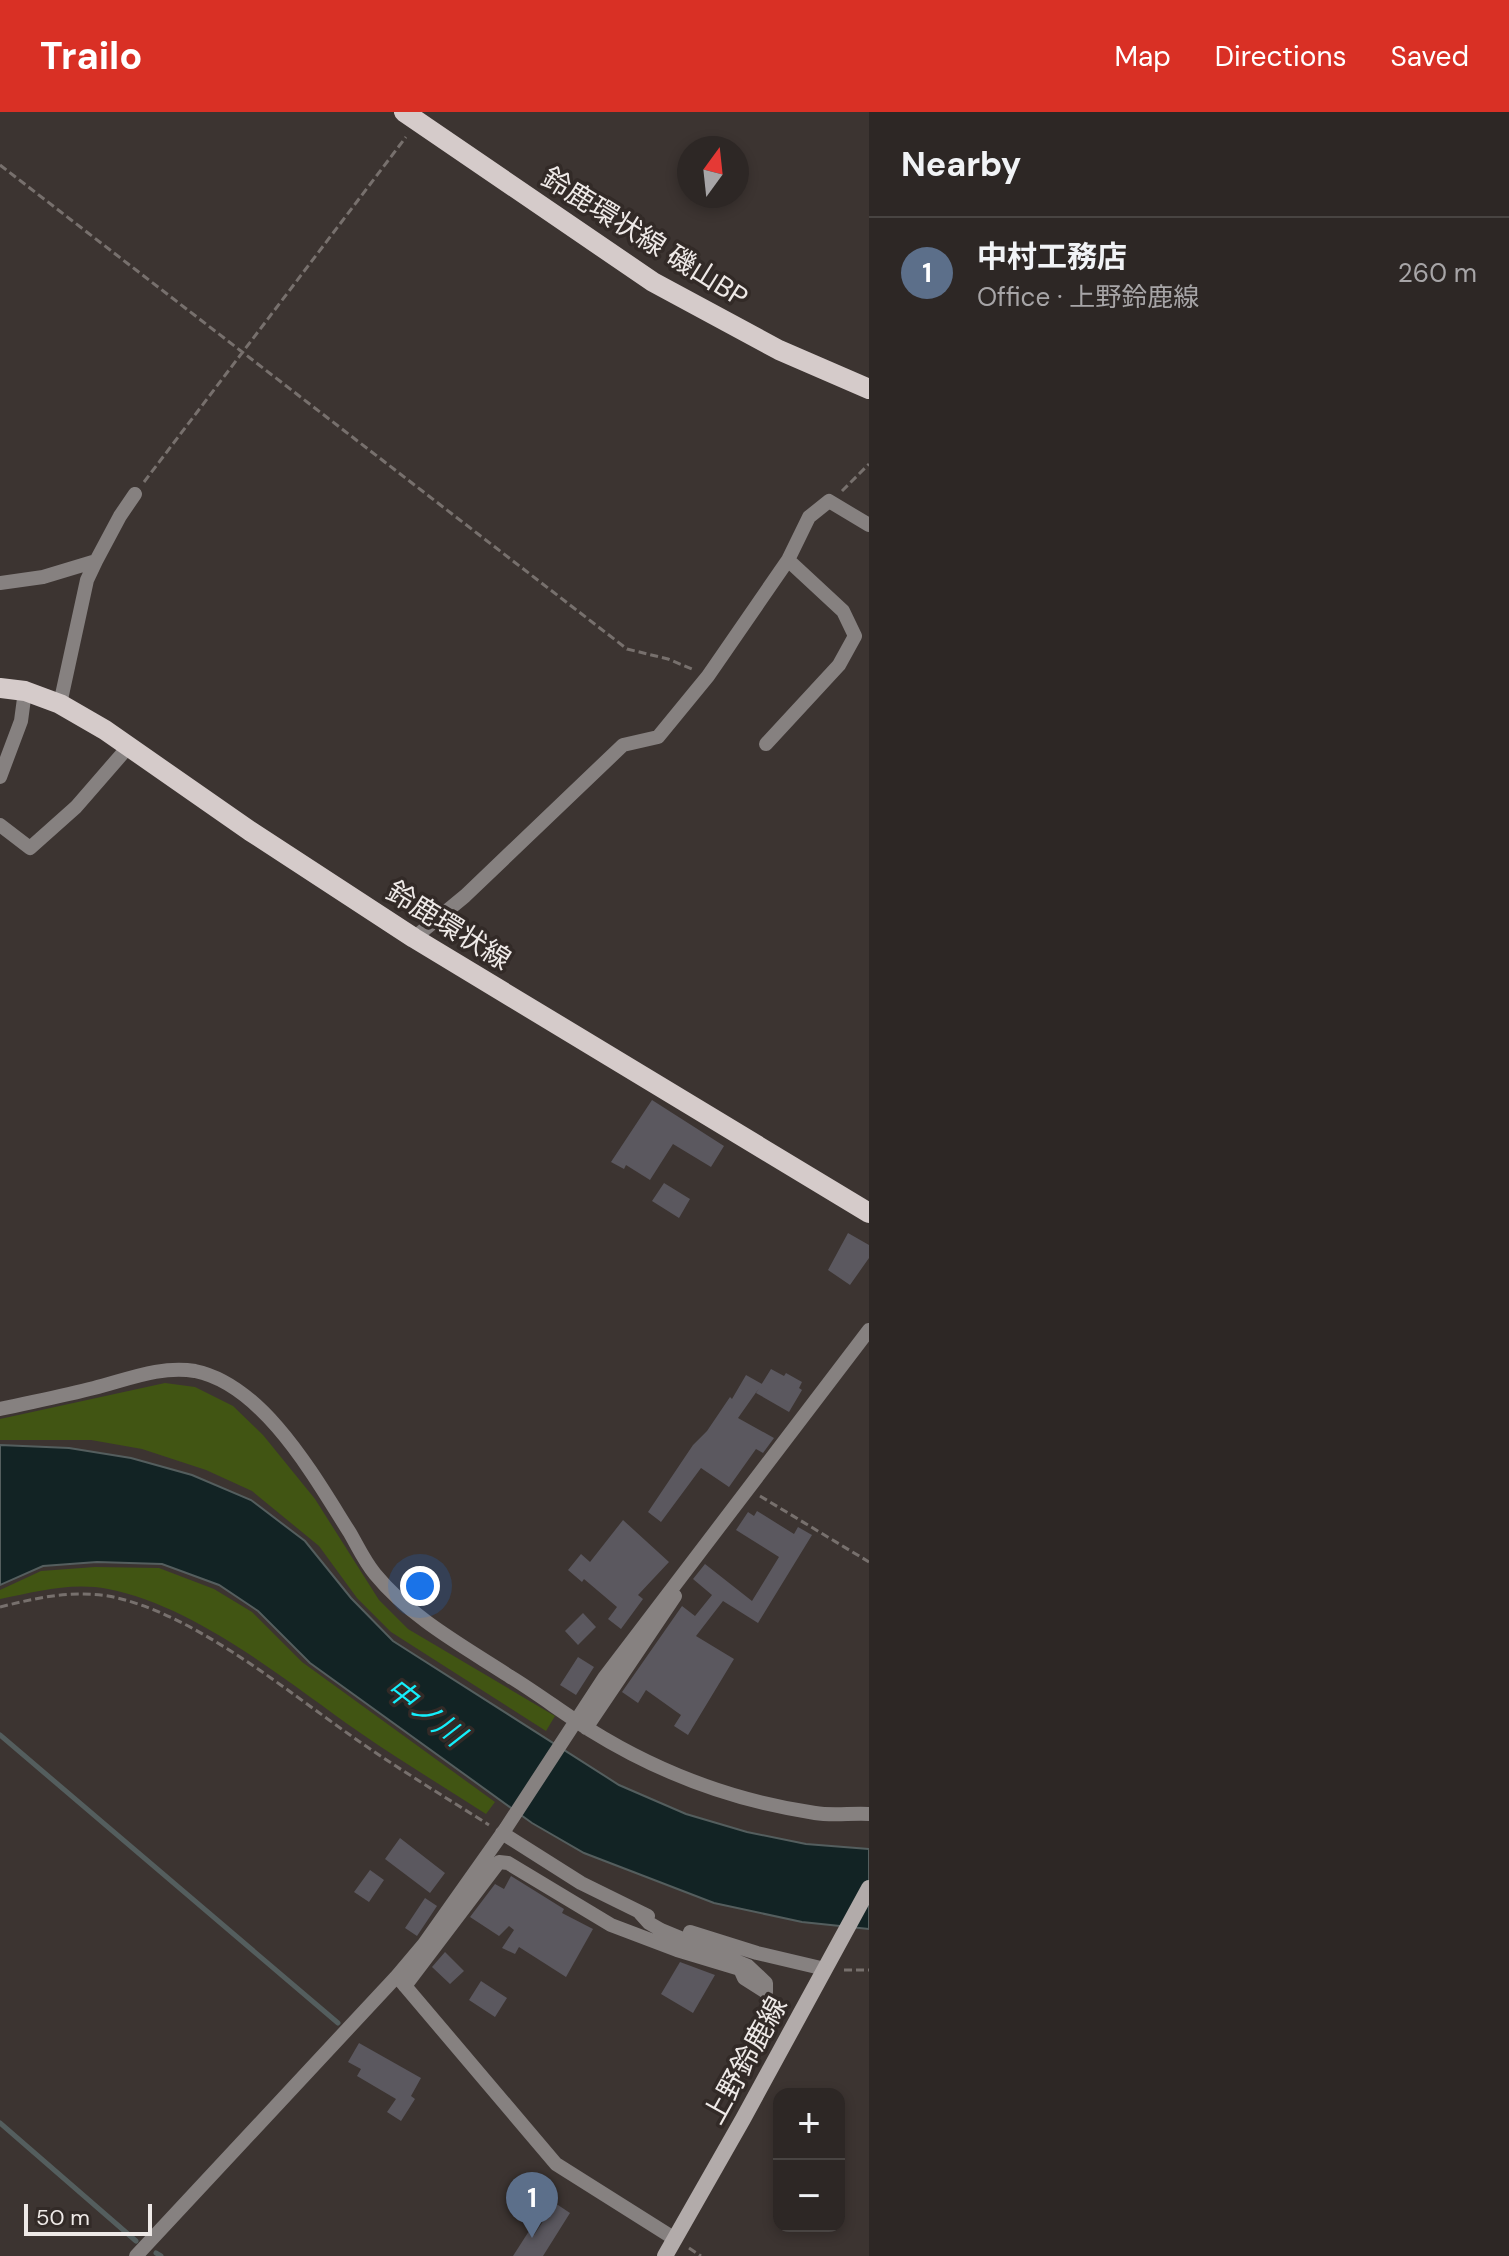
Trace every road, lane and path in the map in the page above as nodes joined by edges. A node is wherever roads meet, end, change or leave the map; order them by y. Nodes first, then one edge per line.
1 (410, 117) edge
2 (0, 165) edge
3 (242, 354) junction
4 (869, 389) edge
5 (869, 464) edge
6 (135, 494) joint
7 (829, 501) junction
8 (869, 525) edge
9 (788, 560) junction
10 (96, 561) junction
11 (0, 583) edge
12 (708, 676) junction
13 (0, 688) edge
14 (25, 691) junction
15 (60, 704) junction
16 (766, 744) dead end
17 (129, 746) junction
18 (0, 777) edge
19 (0, 825) edge
20 (414, 938) junction
21 (869, 1213) edge
22 (869, 1330) edge
23 (0, 1409) edge
24 (750, 1490) junction
25 (869, 1562) edge
26 (0, 1607) edge
27 (579, 1724) junction
28 (869, 1814) edge
29 (504, 1831) junction
30 (869, 1888) edge
31 (640, 1913) junction
32 (825, 1969) junction
33 (869, 1970) edge
34 (401, 1981) junction
35 (675, 2239) junction
36 (136, 2256) edge
37 (665, 2256) edge

1 - 3 path
1 - 4 main road, 鈴鹿環状線 磯山BP
2 - 3 path
3 - 6 path
3 - 12 path
5 - 7 path
6 - 10 street
7 - 8 street
7 - 9 street
9 - 12 street
9 - 16 street
10 - 11 street
10 - 15 street
12 - 20 street
13 - 14 main road, 鈴鹿環状線
14 - 15 main road, 鈴鹿環状線
14 - 18 street
15 - 17 main road, 鈴鹿環状線
17 - 19 street
17 - 20 main road, 鈴鹿環状線
20 - 21 main road, 鈴鹿環状線
22 - 24 street
23 - 27 street
24 - 25 path
24 - 27 street
26 - 29 path
27 - 28 street
27 - 29 street
29 - 31 street
29 - 34 street
30 - 32 main road, 上野鈴鹿線
31 - 32 street
31 - 34 street
32 - 33 path
32 - 35 main road, 上野鈴鹿線
34 - 35 street
34 - 36 street
35 - 37 main road, 上野鈴鹿線

